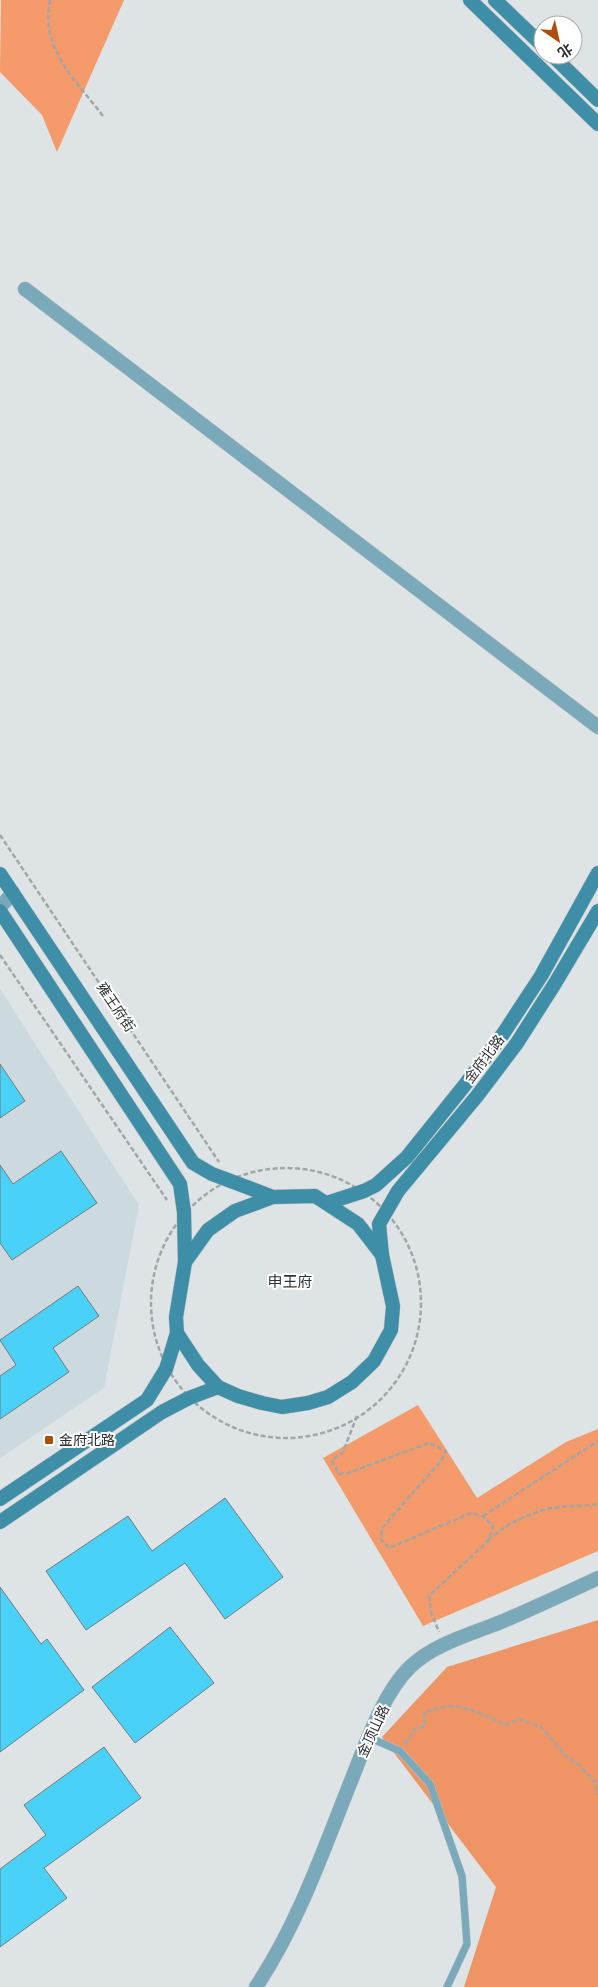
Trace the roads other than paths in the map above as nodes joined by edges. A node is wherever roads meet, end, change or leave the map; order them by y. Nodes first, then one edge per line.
1 (470, 0) edge
2 (495, 0) edge
3 (533, 36) edge
4 (562, 65) edge
5 (598, 100) edge
6 (598, 124) edge
7 (25, 289) dead end
8 (598, 727) edge
9 (598, 873) edge
10 (0, 874) edge
11 (13, 893) junction
12 (0, 909) edge
13 (598, 911) edge
14 (273, 1197) junction
15 (327, 1203) junction
16 (382, 1256) junction
17 (185, 1262) junction
18 (177, 1333) junction
19 (218, 1387) junction
20 (0, 1499) edge
21 (0, 1522) edge
22 (598, 1578) edge
23 (368, 1737) junction
24 (256, 1987) edge
25 (447, 1987) edge

1 - 6 main road
2 - 3 main road
4 - 5 main road
7 - 8 street
9 - 15 main road, 金府北路
10 - 11 main road, 雍王府街
11 - 12 street
11 - 14 main road, 雍王府街
12 - 17 main road
13 - 16 main road, 金府北路
14 - 15 main road
14 - 17 main road
15 - 16 main road
16 - 19 main road, 金府北路
17 - 18 main road
18 - 19 main road
18 - 20 main road
19 - 21 main road
22 - 23 street, 金顶山路
23 - 24 street, 金顶山路
23 - 25 lane

